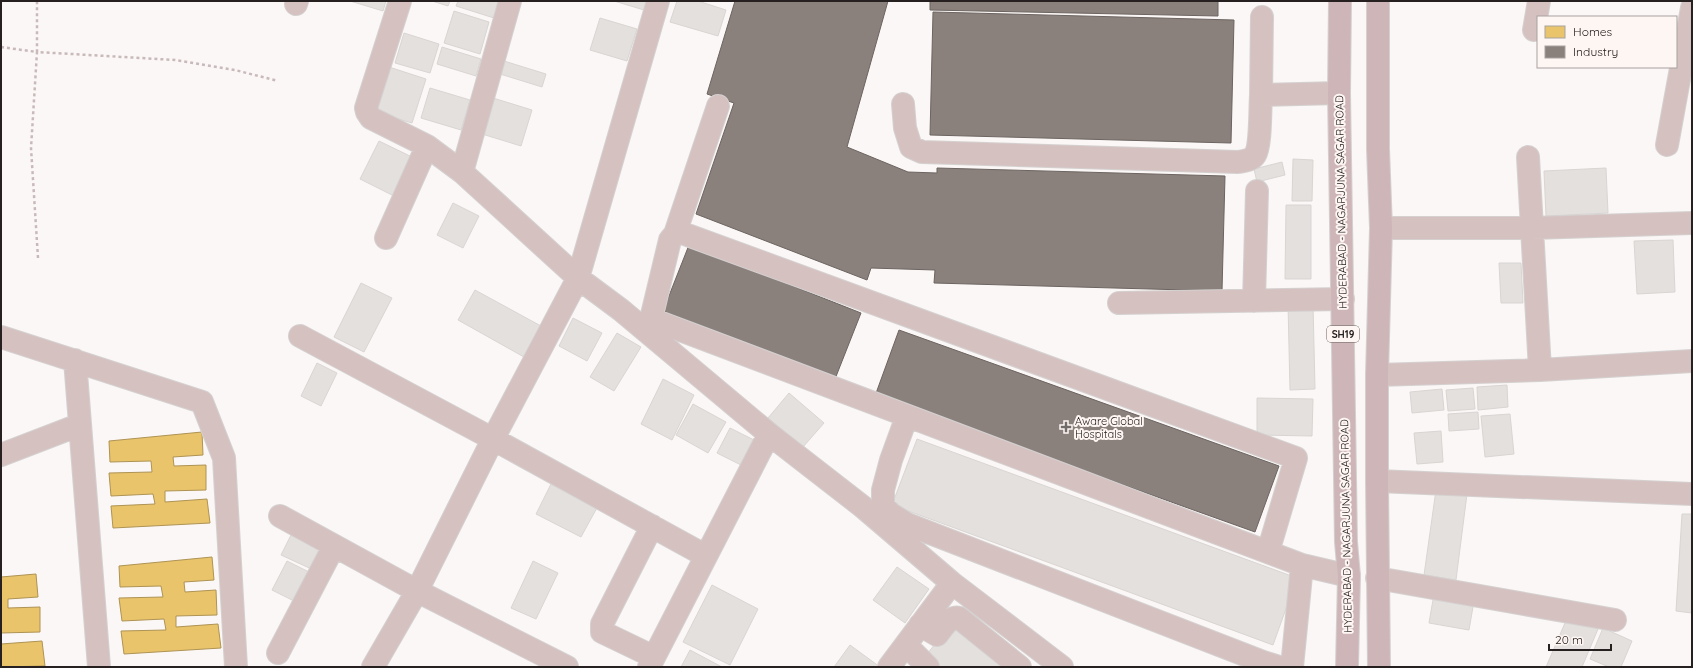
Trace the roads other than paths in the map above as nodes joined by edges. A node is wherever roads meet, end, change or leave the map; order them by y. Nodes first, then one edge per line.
1 (400, 1) edge
2 (510, 1) edge
3 (658, 1) edge
4 (1340, 1) edge
5 (1378, 1) edge
6 (1539, 1) edge
7 (1692, 8) edge
8 (1262, 17) dead end
9 (1534, 30) dead end
10 (1339, 94) junction
11 (1261, 95) junction
12 (903, 104) dead end
13 (718, 106) dead end
14 (1667, 145) dead end
15 (427, 146) junction
16 (1528, 157) dead end
17 (462, 172) junction
18 (1257, 191) dead end
19 (1692, 223) edge
20 (1381, 228) junction
21 (1532, 228) junction
22 (675, 234) junction
23 (386, 238) dead end
24 (578, 278) junction
25 (1343, 299) junction
26 (1254, 301) junction
27 (1119, 303) dead end
28 (648, 324) junction
29 (300, 336) dead end
30 (1, 337) edge
31 (75, 360) junction
32 (1692, 361) edge
33 (1540, 370) junction
34 (1377, 375) junction
35 (907, 416) junction
36 (79, 425) junction
37 (769, 434) junction
38 (493, 439) junction
39 (1, 455) edge
40 (1377, 481) junction
41 (1692, 494) edge
42 (280, 516) dead end
43 (652, 526) junction
44 (334, 546) junction
45 (1268, 552) junction
46 (706, 556) junction
47 (1302, 565) junction
48 (1348, 576) junction
49 (1377, 578) junction
50 (952, 583) junction
51 (676, 584) dead end
52 (418, 592) junction
53 (1614, 620) dead end
54 (920, 625) junction
55 (904, 647) junction
56 (278, 653) dead end
57 (648, 658) edge
58 (99, 667) edge
59 (236, 667) edge
60 (373, 667) edge
61 (567, 667) edge
62 (889, 667) edge
63 (928, 667) edge
64 (1020, 667) edge
65 (1062, 667) edge
66 (1279, 667) edge
67 (1292, 667) edge
68 (1346, 667) edge
69 (1379, 667) edge

1 - 15 street
2 - 17 street
3 - 24 street
4 - 10 main road, HYDERABAD - NAGARJUNA SAGAR ROAD / SH19
5 - 20 main road
6 - 9 street
7 - 14 street
8 - 11 street
10 - 11 street
10 - 25 main road, HYDERABAD - NAGARJUNA SAGAR ROAD / SH19
11 - 12 street
13 - 22 street
15 - 17 street
15 - 23 street
16 - 21 street
17 - 24 street
18 - 26 street
19 - 21 street
20 - 21 street
20 - 34 main road
21 - 33 street
22 - 28 street
22 - 45 street
24 - 28 street
24 - 38 street
25 - 26 street
25 - 48 main road, HYDERABAD - NAGARJUNA SAGAR ROAD / SH19
26 - 27 street
28 - 35 street
28 - 37 street
29 - 38 street
30 - 31 street
31 - 36 street
31 - 59 street
32 - 33 street
33 - 34 street
34 - 40 main road
35 - 45 street
35 - 66 street
36 - 39 street
36 - 58 street
37 - 46 street
37 - 50 street
38 - 43 street
38 - 52 street
40 - 41 street
40 - 49 main road
42 - 44 street
43 - 46 street
43 - 57 street
44 - 52 street
44 - 56 street
45 - 47 street
46 - 57 street
47 - 48 street
47 - 67 street
48 - 68 main road, HYDERABAD - NAGARJUNA SAGAR ROAD / SH19
49 - 53 street
49 - 69 main road
50 - 54 street
50 - 65 street
51 - 57 street
52 - 60 street
52 - 61 street
54 - 55 street
54 - 64 street
55 - 62 street
55 - 63 street

